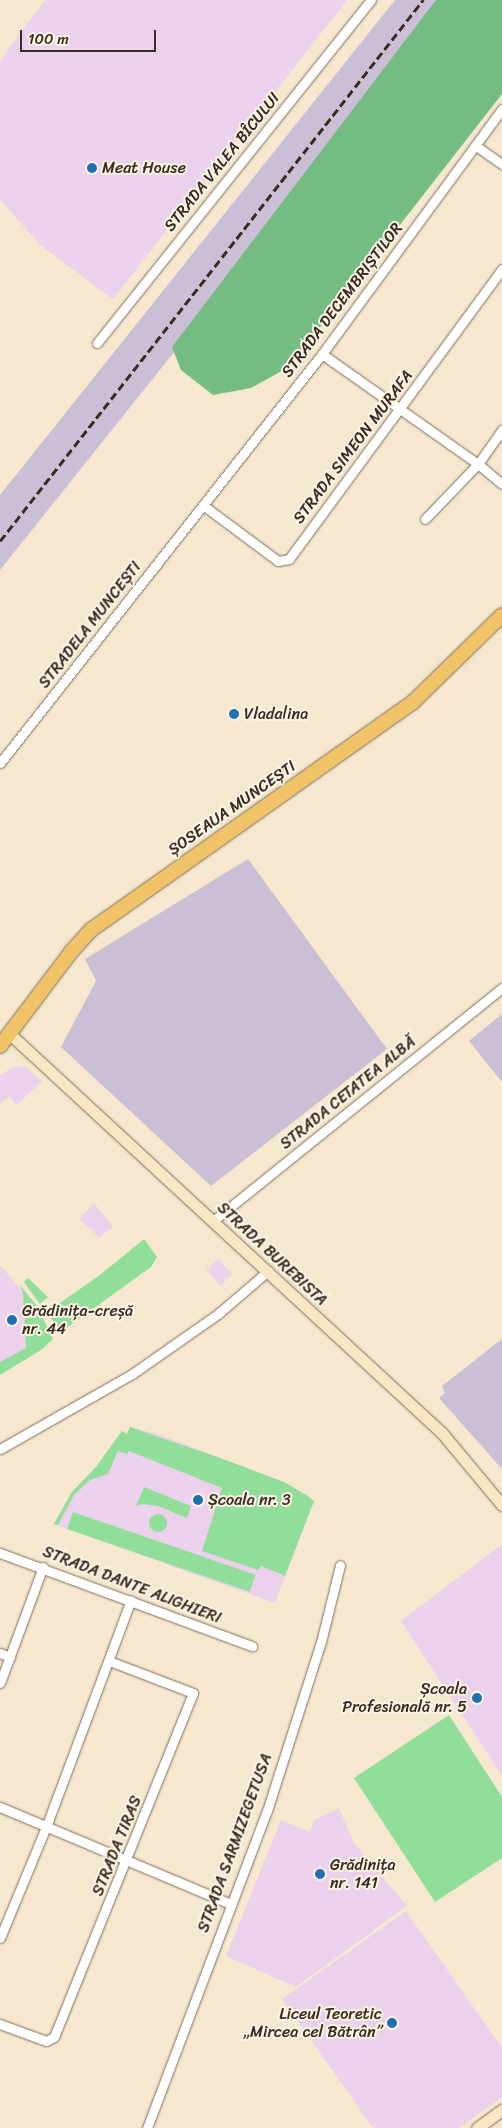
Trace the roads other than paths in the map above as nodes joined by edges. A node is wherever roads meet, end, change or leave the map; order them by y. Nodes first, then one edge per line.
1 (371, 0) edge
2 (502, 109) edge
3 (476, 146) junction
4 (502, 164) edge
5 (502, 269) edge
6 (97, 343) dead end
7 (322, 354) junction
8 (399, 411) junction
9 (502, 430) edge
10 (478, 464) junction
11 (502, 484) edge
12 (204, 506) junction
13 (425, 519) dead end
14 (502, 615) edge
15 (497, 629) edge
16 (0, 763) edge
17 (502, 988) edge
18 (11, 1035) junction
19 (0, 1046) edge
20 (213, 1222) junction
21 (268, 1272) junction
22 (0, 1449) edge
23 (502, 1505) edge
24 (0, 1553) edge
25 (340, 1566) dead end
26 (43, 1567) junction
27 (131, 1600) junction
28 (252, 1646) dead end
29 (0, 1653) edge
30 (10, 1657) junction
31 (109, 1660) junction
32 (0, 1683) edge
33 (0, 1807) edge
34 (46, 1827) junction
35 (127, 1862) junction
36 (231, 1904) junction
37 (0, 1938) edge
38 (0, 2024) edge
39 (502, 2110) edge
40 (147, 2128) edge
41 (477, 2128) edge

1 - 6 street, STRADA VALEA BÎCULUI
2 - 3 street, STRADA DECEMBRIȘTILOR
3 - 4 street
3 - 7 street, STRADA DECEMBRIȘTILOR
5 - 8 street, STRADA SIMEON MURAFA
7 - 8 street
7 - 12 street, STRADA DECEMBRIȘTILOR
8 - 10 street
8 - 12 street, STRADA SIMEON MURAFA
9 - 10 street
10 - 11 street
10 - 13 street
12 - 16 street, STRADELA MUNCEȘTI
14 - 15 main road, ȘOSEAUA MUNCEȘTI
15 - 18 main road, ȘOSEAUA MUNCEȘTI
17 - 20 street, STRADA CETATEA ALBĂ
18 - 19 main road, ȘOSEAUA MUNCEȘTI
18 - 20 main road, STRADA BUREBISTA
20 - 21 main road, STRADA BUREBISTA
21 - 22 street
21 - 23 main road, STRADA BUREBISTA
24 - 26 street, STRADA DANTE ALIGHIERI
25 - 36 street, STRADA SARMIZEGETUSA
26 - 27 street, STRADA DANTE ALIGHIERI
26 - 30 street
27 - 28 street, STRADA DANTE ALIGHIERI
27 - 31 street
29 - 30 street
30 - 32 street
31 - 34 street
31 - 35 street, STRADA TIRAS
33 - 34 street
34 - 35 street
34 - 37 street
35 - 36 street
35 - 38 street, STRADA TIRAS
36 - 40 street, STRADA SARMIZEGETUSA
39 - 41 main road

